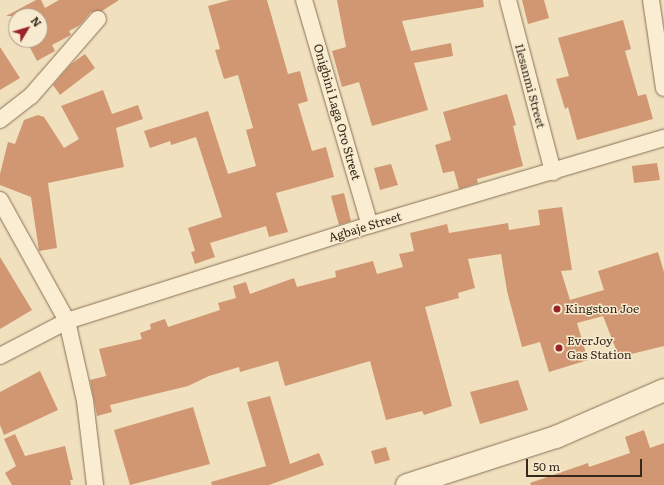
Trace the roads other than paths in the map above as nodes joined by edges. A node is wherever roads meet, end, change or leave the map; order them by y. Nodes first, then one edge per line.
1 (304, 0) edge
2 (508, 0) edge
3 (650, 0) edge
4 (98, 19) dead end
5 (662, 63) edge
6 (664, 88) edge
7 (0, 120) edge
8 (664, 138) edge
9 (553, 172) junction
10 (0, 200) edge
11 (370, 225) junction
12 (67, 321) junction
13 (0, 356) edge
14 (664, 390) edge
15 (94, 485) edge
16 (407, 485) edge

1 - 11 street, Onigbini Laga Oro Street
2 - 9 street, Ilesanmi Street
3 - 5 street
4 - 7 street
5 - 6 street
8 - 9 street, Agbaje Street
9 - 11 street, Agbaje Street
10 - 12 street
11 - 12 street, Agbaje Street
12 - 13 street, Agbaje Street
12 - 15 street
14 - 16 main road

